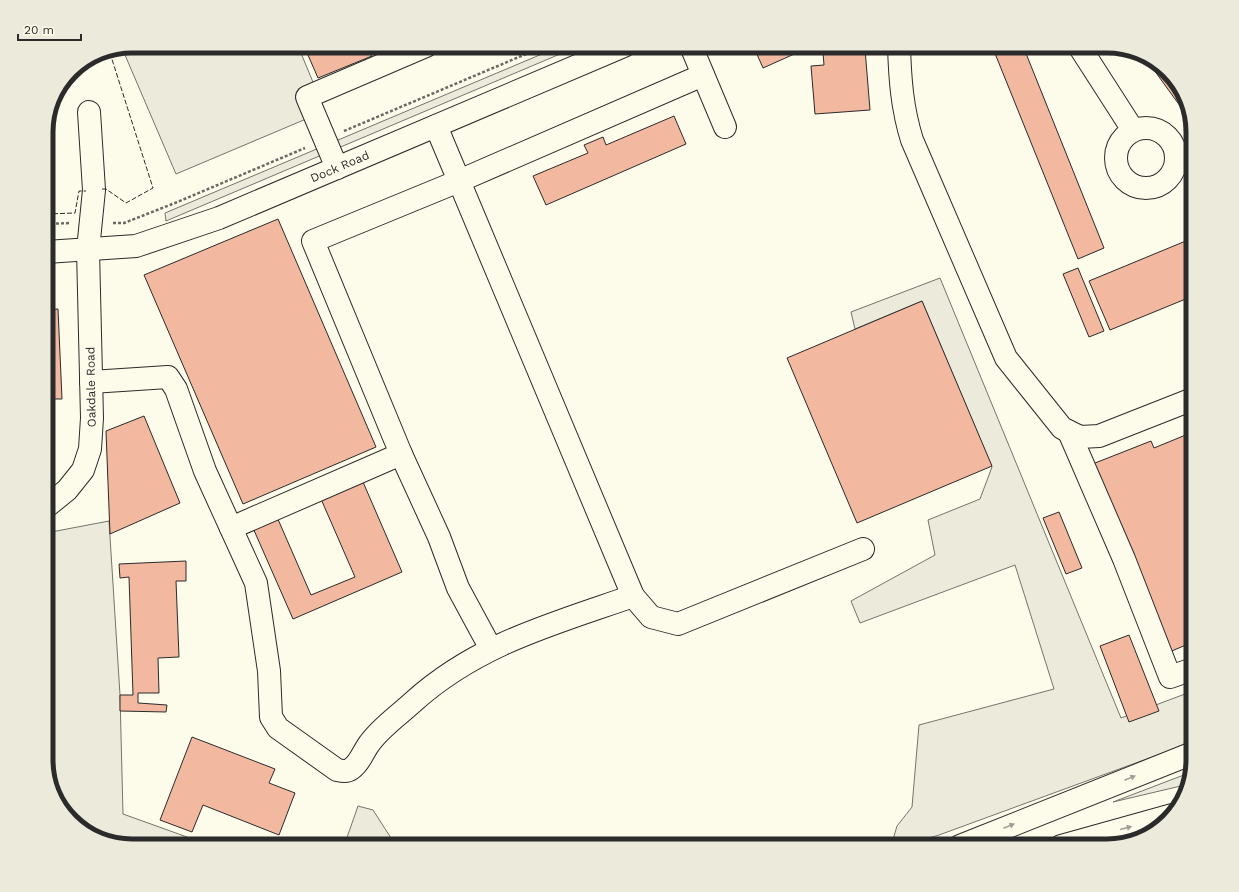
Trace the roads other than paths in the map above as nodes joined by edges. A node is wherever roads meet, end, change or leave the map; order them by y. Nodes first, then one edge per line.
1 (410, 53) edge
2 (608, 53) edge
3 (695, 53) edge
4 (899, 53) edge
5 (1084, 53) edge
6 (704, 75) junction
7 (89, 112) dead end
8 (436, 126) junction
9 (725, 126) dead end
10 (1133, 130) dead end
11 (337, 168) junction
12 (459, 180) junction
13 (88, 250) junction
14 (53, 252) edge
15 (91, 382) junction
16 (1186, 402) edge
17 (1069, 432) junction
18 (401, 454) junction
19 (53, 502) edge
20 (231, 528) junction
21 (863, 549) dead end
22 (633, 596) junction
23 (491, 649) junction
24 (1186, 671) edge
25 (1186, 756) edge
26 (1159, 820) edge
27 (978, 839) edge
28 (1087, 839) edge

1 - 11 main road
2 - 8 main road, Dock Road
3 - 6 main road
4 - 17 main road
5 - 10 main road
6 - 9 main road
6 - 12 main road
7 - 13 main road, Oakdale Road
8 - 11 main road, Dock Road
8 - 12 main road
11 - 13 main road, Dock Road
12 - 18 main road
12 - 22 main road
13 - 14 main road, Dock Road
13 - 15 main road, Oakdale Road
15 - 19 main road, Oakdale Road
15 - 20 main road
16 - 17 main road
17 - 24 main road
18 - 20 main road
18 - 23 main road
20 - 23 main road
21 - 22 main road
22 - 23 main road
27 -> 25 main road
28 -> 26 main road

